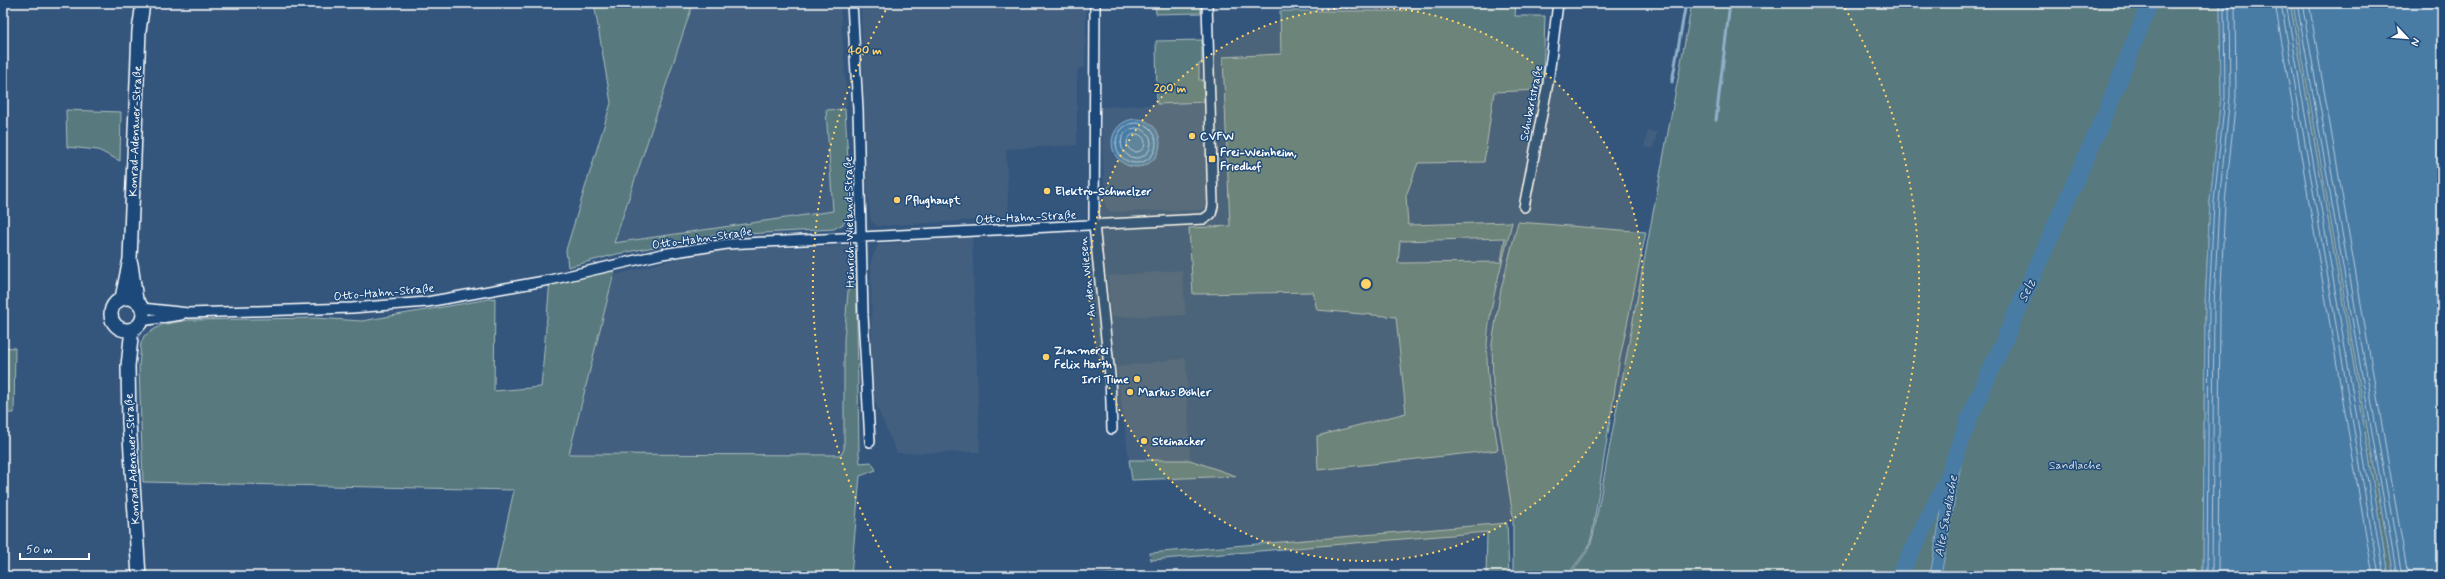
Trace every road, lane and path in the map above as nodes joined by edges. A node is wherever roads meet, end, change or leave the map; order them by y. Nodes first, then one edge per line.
1 (143, 3) edge
2 (852, 3) edge
3 (1095, 3) edge
4 (1207, 3) edge
5 (1558, 3) edge
6 (1524, 207) dead end
7 (1094, 225) junction
8 (862, 237) junction
9 (130, 258) junction
10 (122, 298) junction
11 (188, 313) junction
12 (135, 318) junction
13 (1112, 429) dead end
14 (870, 442) dead end
15 (139, 576) edge

1 - 9 main road, Konrad-Adenauer-Straße
2 - 8 street, Heinrich-Wieland-Straße
3 - 7 street, An den Wiesen
4 - 7 street, Otto-Hahn-Straße
5 - 6 street, Schubertstraße
7 - 8 street, Otto-Hahn-Straße
7 - 13 street, An den Wiesen
8 - 11 street, Otto-Hahn-Straße
8 - 14 street, Heinrich-Wieland-Straße
9 - 10 main road, Konrad-Adenauer-Straße
9 - 12 main road, Konrad-Adenauer-Straße
10 - 12 main road
10 - 12 main road
11 - 12 street, Otto-Hahn-Straße
11 - 12 street, Otto-Hahn-Straße
12 - 15 main road, Konrad-Adenauer-Straße

